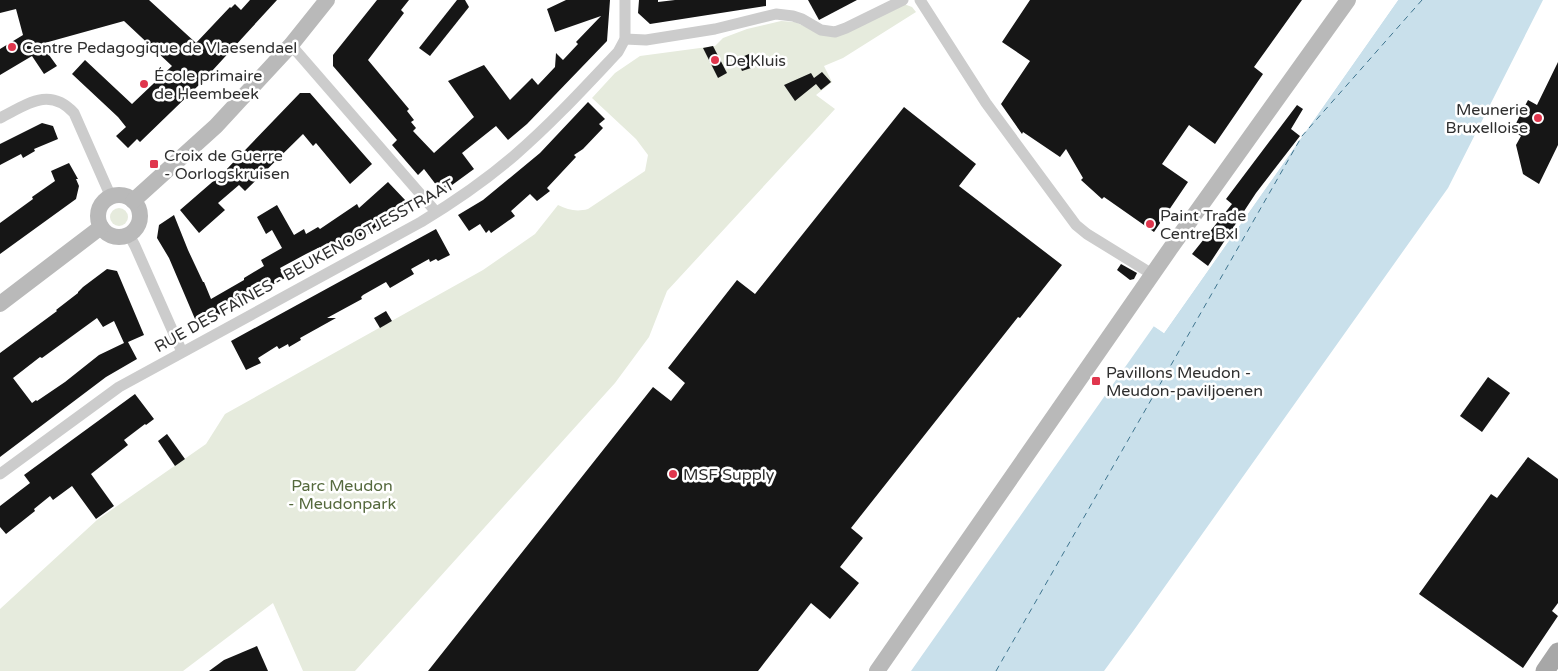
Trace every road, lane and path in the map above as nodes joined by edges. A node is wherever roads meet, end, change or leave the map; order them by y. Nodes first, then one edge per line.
1 (327, 0) edge
2 (625, 0) edge
3 (903, 0) edge
4 (920, 0) edge
5 (1348, 0) edge
6 (625, 39) junction
7 (291, 45) junction
8 (0, 118) edge
9 (110, 197) junction
10 (133, 201) junction
11 (436, 212) junction
12 (101, 227) junction
13 (129, 235) junction
14 (1152, 274) junction
15 (0, 304) edge
16 (182, 352) junction
17 (0, 474) edge
18 (1558, 652) edge
19 (877, 671) edge
20 (1545, 671) edge

1 - 7 main road
2 - 6 street
3 - 6 street
4 - 14 street
5 - 14 main road
6 - 11 street, RUE DES FAÎNES - BEUKENOOTJESSTRAAT
7 - 10 main road
7 - 11 street
8 - 9 street
9 - 10 main road
9 - 12 main road
10 - 13 main road
11 - 16 street, RUE DES FAÎNES - BEUKENOOTJESSTRAAT
12 - 13 main road
12 - 15 main road
13 - 16 street
14 - 19 main road
16 - 17 street, RUE DES FAÎNES - BEUKENOOTJESSTRAAT
18 - 20 main road

